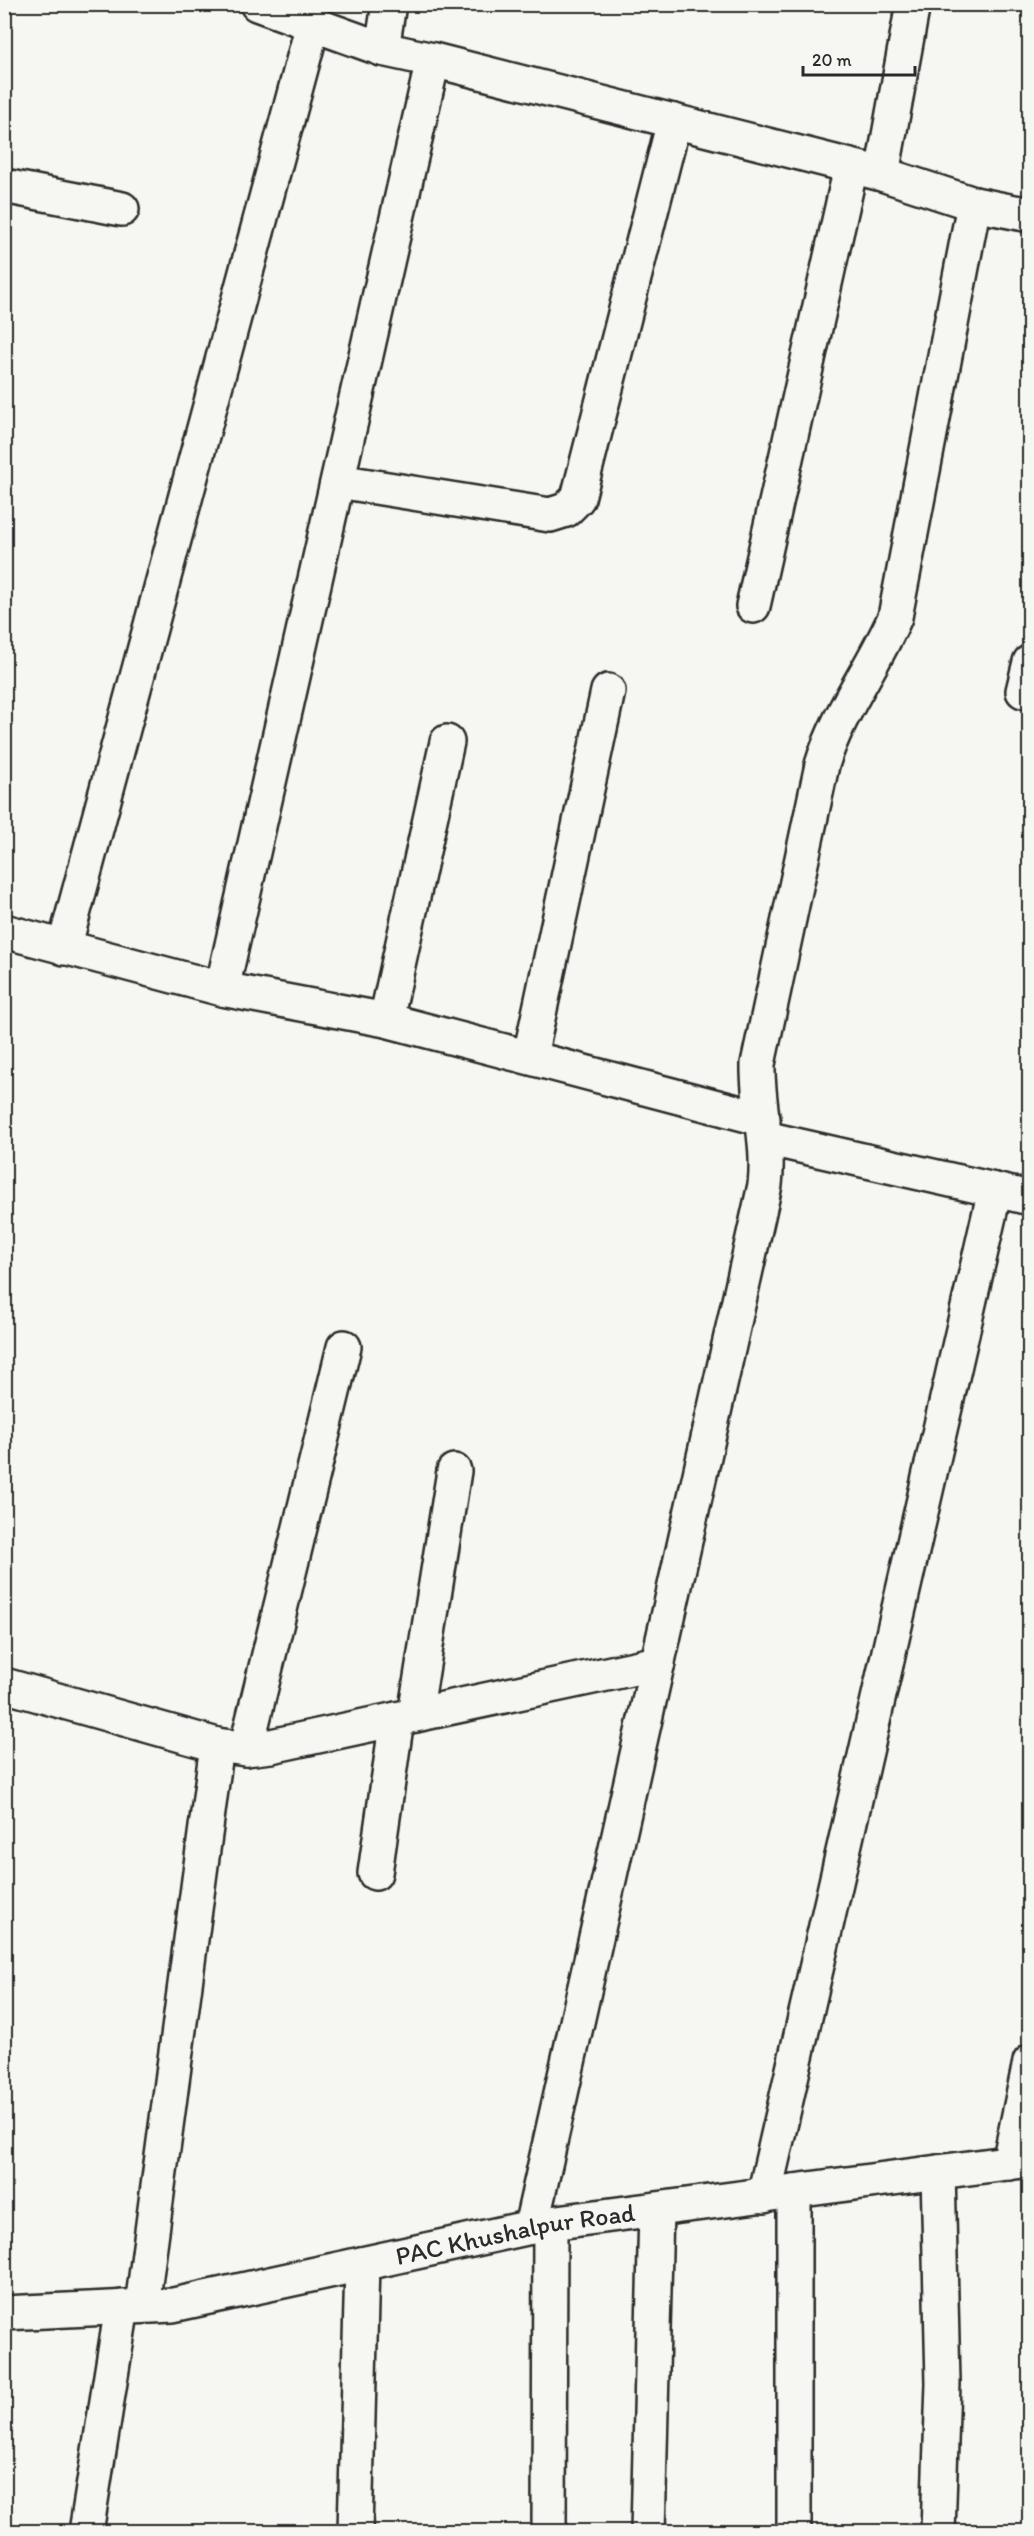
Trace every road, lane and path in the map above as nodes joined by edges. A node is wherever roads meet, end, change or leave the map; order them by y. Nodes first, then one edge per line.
1 (257, 4) edge
2 (389, 4) edge
3 (913, 4) edge
4 (313, 24) junction
5 (382, 49) junction
6 (433, 60) junction
7 (674, 121) junction
8 (851, 167) junction
9 (882, 174) junction
10 (4, 186) edge
11 (974, 204) junction
12 (122, 209) dead end
13 (1029, 215) edge
14 (338, 481) junction
15 (753, 606) dead end
16 (608, 692) dead end
17 (447, 742) dead end
18 (4, 931) edge
19 (64, 948) junction
20 (222, 989) junction
21 (386, 1020) junction
22 (530, 1056) junction
23 (764, 1129) junction
24 (995, 1190) junction
25 (1029, 1198) edge
26 (344, 1347) dead end
27 (454, 1471) dead end
28 (658, 1663) junction
29 (4, 1684) edge
30 (406, 1717) junction
31 (231, 1747) junction
32 (375, 1873) dead end
33 (1029, 2062) edge
34 (1019, 2162) edge
35 (938, 2172) junction
36 (779, 2194) junction
37 (656, 2210) junction
38 (540, 2225) junction
39 (362, 2264) junction
40 (132, 2307) junction
41 (4, 2313) edge
42 (86, 2532) edge
43 (355, 2532) edge
44 (549, 2532) edge
45 (648, 2532) edge
46 (794, 2532) edge
47 (938, 2532) edge

1 - 4 street
2 - 5 street
3 - 9 street
4 - 5 street
4 - 19 street
5 - 6 street
6 - 7 street
6 - 14 street
7 - 8 street
7 - 14 street
8 - 9 street
8 - 15 street
9 - 11 street
10 - 12 street
11 - 13 street
11 - 23 street
14 - 20 street
16 - 22 street
17 - 21 street
18 - 19 street
19 - 20 street
20 - 21 street
21 - 22 street
22 - 23 street
23 - 24 street
23 - 28 street
24 - 25 street
24 - 36 street
26 - 31 street
27 - 30 street
28 - 30 street
28 - 38 street
29 - 31 street
30 - 31 street
30 - 32 street
31 - 40 street
33 - 34 street
34 - 35 street, PAC Khushalpur Road
35 - 36 street, PAC Khushalpur Road
35 - 47 street
36 - 37 street, PAC Khushalpur Road
36 - 46 street
37 - 38 street, PAC Khushalpur Road
37 - 45 street
38 - 39 street, PAC Khushalpur Road
38 - 44 street
39 - 40 street, PAC Khushalpur Road
39 - 43 street
40 - 41 street, PAC Khushalpur Road
40 - 42 street

